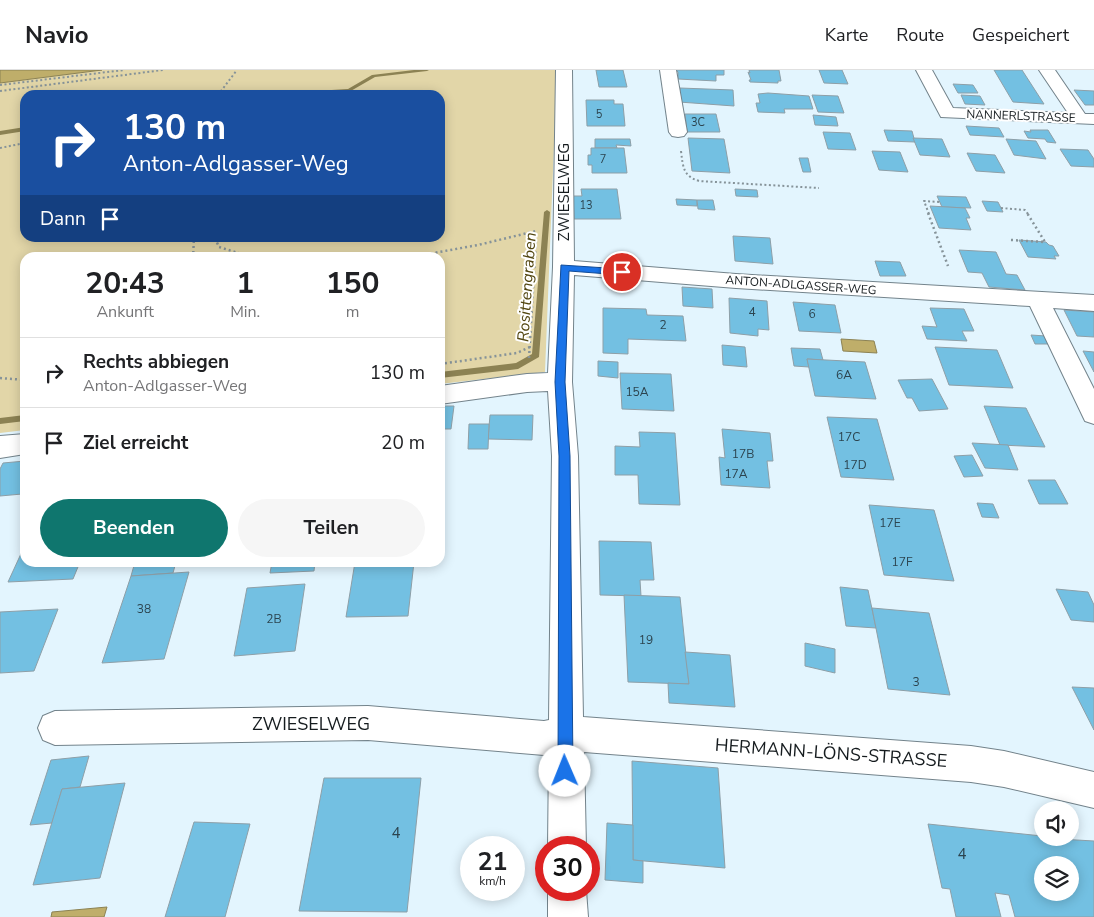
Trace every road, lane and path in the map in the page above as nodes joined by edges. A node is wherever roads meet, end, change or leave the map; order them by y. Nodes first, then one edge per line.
1 (124, 70) edge
2 (163, 70) edge
3 (237, 70) edge
4 (564, 70) edge
5 (668, 70) edge
6 (924, 70) edge
7 (1047, 70) edge
8 (0, 85) edge
9 (222, 90) edge
10 (0, 91) edge
11 (1087, 118) edge
12 (678, 132) joint
13 (20, 144) edge
14 (0, 148) edge
15 (819, 188) dead end
16 (940, 202) dead end
17 (1001, 208) dead end
18 (536, 231) dead end
19 (1011, 240) dead end
20 (217, 242) edge
21 (235, 252) edge
22 (439, 252) edge
23 (534, 264) dead end
24 (948, 266) dead end
25 (564, 268) junction
26 (1038, 300) junction
27 (1094, 303) edge
28 (445, 363) edge
29 (0, 378) edge
30 (20, 380) edge
31 (560, 382) junction
32 (445, 394) edge
33 (1094, 414) edge
34 (20, 445) edge
35 (0, 447) edge
36 (55, 728) dead end
37 (565, 733) junction
38 (1094, 790) edge
39 (567, 836) edge
40 (567, 901) edge
41 (568, 917) edge

1 - 8 path
2 - 10 path
3 - 9 path
4 - 25 street, ZWIESELWEG
5 - 12 street
6 - 11 street, NANNERLSTRASSE
7 - 11 street
12 - 15 path
13 - 14 path
16 - 24 path
17 - 19 path
18 - 22 path
20 - 21 path
23 - 28 path
25 - 26 street, ANTON-ADLGASSER-WEG
25 - 31 street, ZWIESELWEG
26 - 27 street, ANTON-ADLGASSER-WEG
26 - 33 street
29 - 30 path
31 - 32 street
31 - 37 street, ZWIESELWEG
34 - 35 street
36 - 37 street, ZWIESELWEG
37 - 38 street, HERMANN-LÖNS-STRASSE
37 - 39 street, ZWIESELWEG
40 - 41 street

